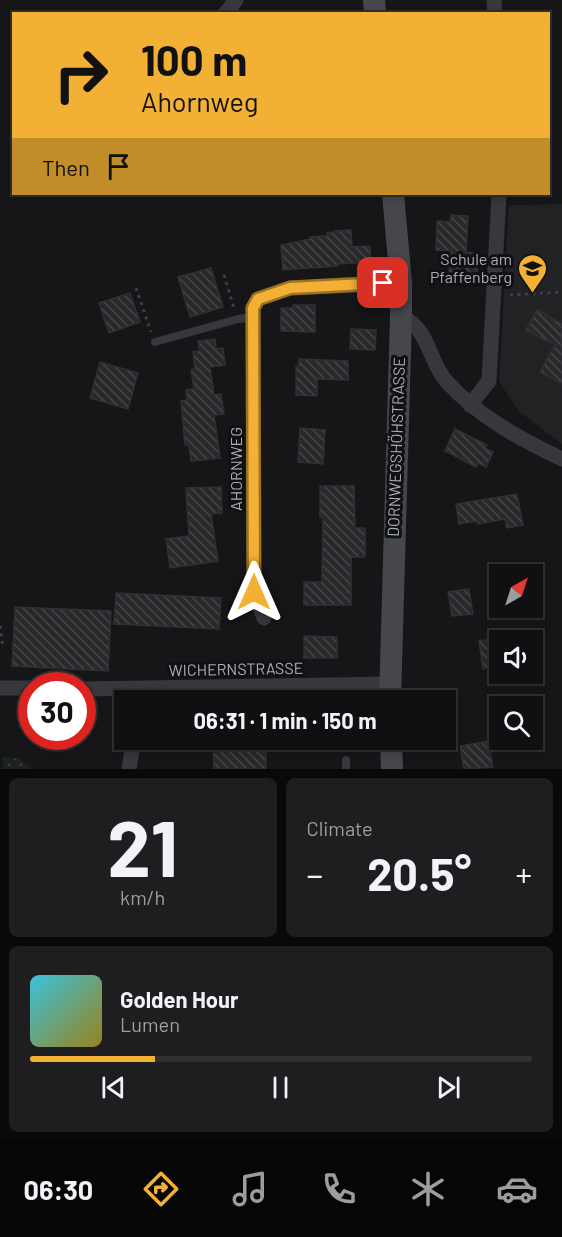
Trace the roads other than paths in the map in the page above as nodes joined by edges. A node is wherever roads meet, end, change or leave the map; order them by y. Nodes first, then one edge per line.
1 (236, 0) edge
2 (227, 12) edge
3 (393, 195) edge
4 (499, 195) edge
5 (400, 284) junction
6 (401, 316) junction
7 (245, 318) junction
8 (155, 342) road end
9 (470, 405) junction
10 (562, 459) edge
11 (264, 618) dead end
12 (0, 688) edge
13 (18, 688) edge
14 (96, 690) edge
15 (390, 690) edge
16 (114, 691) edge
17 (132, 750) edge
18 (391, 750) edge
19 (346, 760) dead end
20 (129, 769) edge
21 (346, 769) edge
22 (392, 769) edge

1 - 2 street
3 - 5 street, DORNWEGSHÖHSTRASSE
4 - 9 street
5 - 6 street, DORNWEGSHÖHSTRASSE
5 - 7 street
6 - 9 street
6 - 15 street, DORNWEGSHÖHSTRASSE
7 - 8 lane
7 - 11 street, AHORNWEG
9 - 10 street
12 - 13 street
14 - 16 street, WICHERNSTRASSE
17 - 20 street
18 - 22 street
19 - 21 lane

